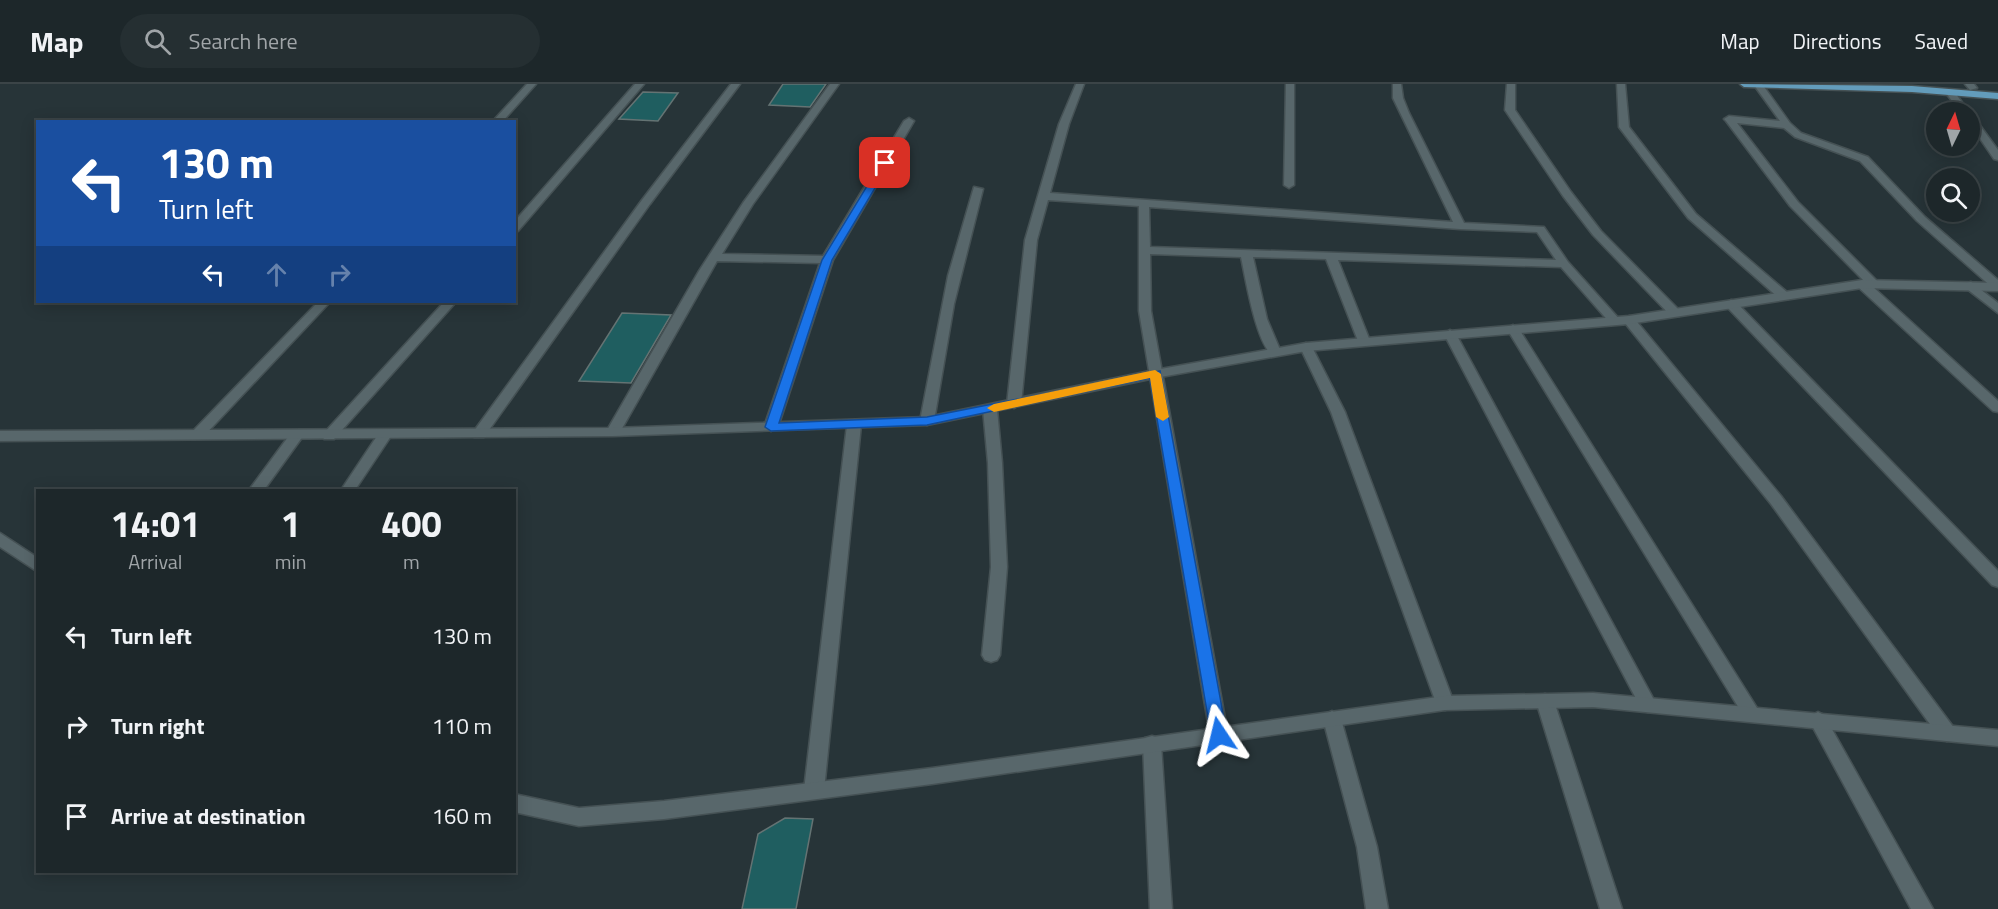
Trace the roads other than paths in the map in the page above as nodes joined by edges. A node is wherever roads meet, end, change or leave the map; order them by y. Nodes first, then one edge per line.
1 (532, 84) edge
2 (640, 84) edge
3 (736, 84) edge
4 (835, 84) edge
5 (1080, 84) edge
6 (1290, 84) edge
7 (1397, 84) edge
8 (1511, 84) edge
9 (1620, 84) edge
10 (1744, 84) edge
11 (1941, 84) edge
12 (1758, 85) edge
13 (1971, 86) edge
14 (1998, 90) edge
15 (1950, 92) junction
16 (1998, 96) edge
17 (1958, 102) edge
18 (498, 120) edge
19 (909, 121) dead end
20 (1787, 125) junction
21 (1980, 132) edge
22 (1998, 157) edge
23 (1289, 185) dead end
24 (978, 189) dead end
25 (1042, 196) junction
26 (1144, 203) junction
27 (1460, 226) junction
28 (516, 227) edge
29 (1146, 250) junction
30 (1245, 253) junction
31 (1330, 255) junction
32 (714, 257) junction
33 (827, 260) junction
34 (1564, 264) junction
35 (1868, 284) junction
36 (1971, 286) junction
37 (1998, 286) edge
38 (1784, 296) junction
39 (323, 303) edge
40 (449, 303) edge
41 (1731, 304) junction
42 (1998, 309) edge
43 (1675, 313) junction
44 (1622, 320) junction
45 (1513, 329) junction
46 (1450, 334) junction
47 (1364, 341) junction
48 (1306, 347) junction
49 (1275, 352) junction
50 (1155, 374) junction
51 (1014, 404) junction
52 (1998, 408) edge
53 (990, 409) junction
54 (927, 421) junction
55 (854, 424) junction
56 (771, 427) junction
57 (613, 432) junction
58 (479, 434) junction
59 (0, 436) edge
60 (196, 436) junction
61 (296, 436) junction
62 (329, 436) junction
63 (384, 436) junction
64 (257, 489) edge
65 (349, 489) edge
66 (0, 539) edge
67 (36, 565) edge
68 (1998, 581) edge
69 (991, 655) dead end
70 (1545, 701) junction
71 (1445, 704) junction
72 (1648, 705) junction
73 (1751, 713) junction
74 (1332, 719) junction
75 (1818, 720) junction
76 (1947, 733) junction
77 (1219, 735) junction
78 (1998, 738) edge
79 (1152, 744) junction
80 (814, 790) junction
81 (516, 803) edge
82 (1161, 909) edge
83 (1377, 909) edge
84 (1611, 909) edge
85 (1922, 909) edge

1 - 18 street
2 - 28 street
3 - 58 street
4 - 32 street
5 - 25 street
6 - 23 street
7 - 27 street
8 - 43 street
9 - 38 street
10 - 12 main road
11 - 13 main road
12 - 15 main road
12 - 20 street
13 - 14 main road
15 - 16 main road
15 - 17 street
19 - 33 street
20 - 35 street
20 - 37 street
21 - 22 street
24 - 54 street
25 - 26 street
25 - 51 street
26 - 27 street
26 - 29 street
27 - 34 street
29 - 30 street
29 - 50 street
30 - 31 street
30 - 49 street
31 - 34 street
31 - 47 street
32 - 33 street
32 - 57 street
33 - 56 street
34 - 44 street
35 - 36 street
35 - 38 street
35 - 52 street
36 - 37 street
36 - 42 street
38 - 41 street
39 - 60 street
40 - 62 street
41 - 43 street
41 - 68 street
43 - 44 street
44 - 45 street
44 - 76 street
45 - 46 street
45 - 73 street
46 - 47 street
46 - 72 street
47 - 48 street
48 - 49 street
48 - 71 street
49 - 50 street
50 - 51 street
50 - 77 street
51 - 53 street
53 - 54 street
53 - 69 street
54 - 55 street
55 - 56 street
55 - 80 street
56 - 57 street
57 - 58 street
58 - 63 street
59 - 60 street
60 - 61 street
61 - 62 street
61 - 64 street
62 - 63 street
63 - 65 street
66 - 67 street
70 - 71 street
70 - 72 street
70 - 84 street
71 - 74 street
72 - 73 street
73 - 75 street
74 - 77 street
74 - 83 street
75 - 76 street
75 - 85 street
76 - 78 street
77 - 79 street
79 - 80 street
79 - 82 street
80 - 81 street

